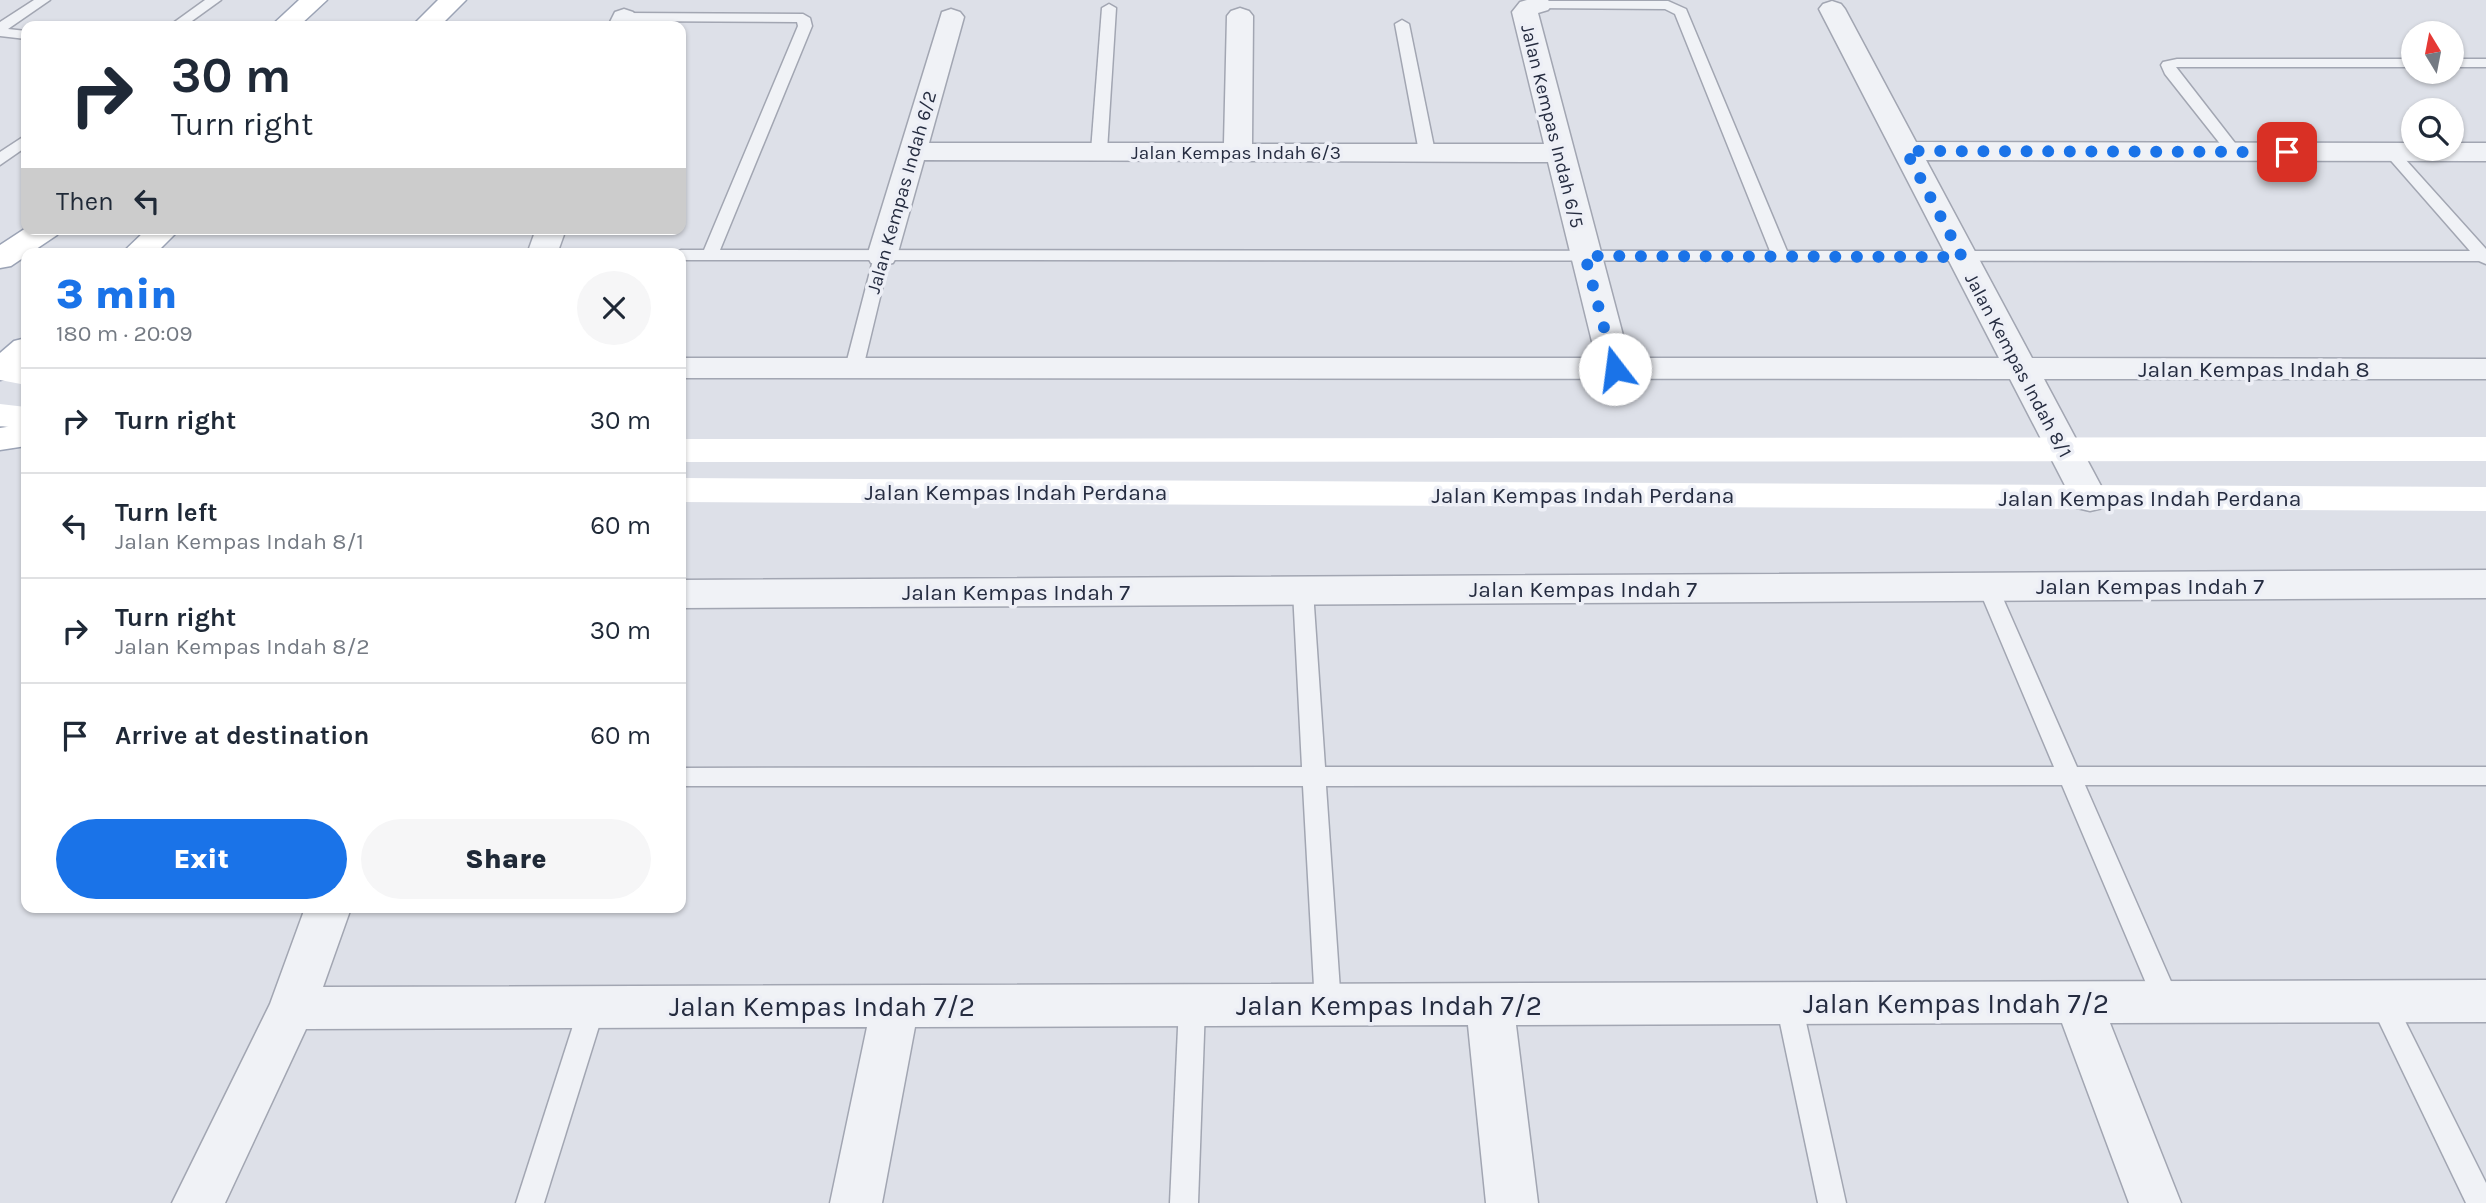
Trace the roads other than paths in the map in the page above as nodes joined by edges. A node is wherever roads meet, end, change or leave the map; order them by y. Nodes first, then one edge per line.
1 (43, 0) edge
2 (214, 0) edge
3 (314, 0) edge
4 (453, 0) edge
5 (1539, 5) joint
6 (1109, 8) dead end
7 (1832, 9) dead end
8 (1240, 16) dead end
9 (951, 17) dead end
10 (183, 21) edge
11 (290, 21) edge
12 (430, 21) edge
13 (683, 21) edge
14 (1402, 24) dead end
15 (0, 30) edge
16 (21, 34) edge
17 (2401, 63) edge
18 (2464, 63) edge
19 (2486, 63) edge
20 (21, 144) edge
21 (912, 151) junction
22 (1099, 151) junction
23 (1906, 151) junction
24 (1238, 152) junction
25 (1427, 152) junction
26 (2234, 152) junction
27 (2391, 152) junction
28 (2486, 152) edge
29 (1559, 153) junction
30 (0, 160) edge
31 (37, 235) edge
32 (48, 235) edge
33 (157, 235) edge
34 (187, 235) edge
35 (34, 248) edge
36 (143, 248) edge
37 (172, 248) edge
38 (686, 255) edge
39 (710, 255) junction
40 (882, 256) junction
41 (1585, 256) junction
42 (1781, 257) junction
43 (1962, 257) junction
44 (2485, 257) edge
45 (0, 259) edge
46 (21, 259) edge
47 (0, 277) edge
48 (21, 352) edge
49 (686, 368) edge
50 (854, 368) junction
51 (1615, 369) junction
52 (2021, 369) junction
53 (2486, 369) edge
54 (0, 370) edge
55 (21, 375) edge
56 (0, 415) edge
57 (21, 417) edge
58 (21, 436) edge
59 (0, 439) edge
60 (2063, 449) junction
61 (2486, 449) edge
62 (686, 451) edge
63 (686, 490) edge
64 (2090, 499) junction
65 (2486, 499) edge
66 (2486, 584) edge
67 (1988, 587) junction
68 (1303, 591) junction
69 (686, 594) edge
70 (2486, 776) edge
71 (686, 777) edge
72 (1314, 778) junction
73 (2070, 778) junction
74 (326, 913) edge
75 (2382, 1001) junction
76 (2486, 1001) edge
77 (2078, 1002) junction
78 (2167, 1002) junction
79 (1490, 1004) junction
80 (1789, 1004) junction
81 (1328, 1005) junction
82 (895, 1006) junction
83 (1192, 1006) junction
84 (592, 1007) junction
85 (292, 1008) junction
86 (198, 1203) edge
87 (530, 1203) edge
88 (856, 1203) edge
89 (1184, 1203) edge
90 (1512, 1203) edge
91 (1832, 1203) edge
92 (2155, 1203) edge
93 (2482, 1203) edge

1 - 15 lane
2 - 10 lane
3 - 11 street
4 - 12 street
5 - 29 street, Jalan Kempas Indah 6/5
5 - 42 lane
6 - 22 lane
7 - 23 street, Jalan Kempas Indah 8/1
8 - 24 street
9 - 21 street, Jalan Kempas Indah 6/2
13 - 39 lane
14 - 25 lane
15 - 16 lane
17 - 26 lane
18 - 19 lane
20 - 30 lane
21 - 22 street, Jalan Kempas Indah 6/3
21 - 40 street, Jalan Kempas Indah 6/2
22 - 24 street, Jalan Kempas Indah 6/3
23 - 26 street
23 - 43 street, Jalan Kempas Indah 8/1
24 - 25 street, Jalan Kempas Indah 6/3
25 - 29 street, Jalan Kempas Indah 6/3
26 - 27 street
27 - 28 street
27 - 44 lane
29 - 41 street, Jalan Kempas Indah 6/5
31 - 45 street
32 - 35 street
33 - 36 street
34 - 37 street
38 - 39 lane
39 - 40 lane
40 - 41 lane
40 - 50 lane, Jalan Kempas Indah 6/2
41 - 42 lane
41 - 51 street, Jalan Kempas Indah 6/5
42 - 43 lane
43 - 44 lane
43 - 52 street, Jalan Kempas Indah 8/1
46 - 47 street
48 - 54 street
49 - 50 street, Jalan Kempas Indah 8
50 - 51 street, Jalan Kempas Indah 8
51 - 52 street, Jalan Kempas Indah 8
52 - 53 street, Jalan Kempas Indah 8
52 - 60 street, Jalan Kempas Indah 8/1
54 - 55 street
56 - 57 street
58 - 59 street
60 - 61 street, Jalan Kempas Indah Perdana
60 - 62 street, Jalan Kempas Indah Perdana
60 - 64 street, Jalan Kempas Indah 8/1
63 - 64 street, Jalan Kempas Indah Perdana
64 - 65 street, Jalan Kempas Indah Perdana
66 - 67 street, Jalan Kempas Indah 7
67 - 68 street, Jalan Kempas Indah 7
67 - 73 lane
68 - 69 street, Jalan Kempas Indah 7
68 - 72 lane
70 - 73 lane
71 - 72 lane
72 - 73 lane
72 - 81 lane
73 - 78 lane
74 - 85 street
75 - 76 street, Jalan Kempas Indah 7/2
75 - 78 street, Jalan Kempas Indah 7/2
75 - 93 lane
77 - 78 street, Jalan Kempas Indah 7/2
77 - 80 street, Jalan Kempas Indah 7/2
77 - 92 street
79 - 80 street, Jalan Kempas Indah 7/2
79 - 81 street, Jalan Kempas Indah 7/2
79 - 90 street
80 - 91 lane
81 - 83 street, Jalan Kempas Indah 7/2
82 - 83 street, Jalan Kempas Indah 7/2
82 - 84 street, Jalan Kempas Indah 7/2
82 - 88 street
83 - 89 lane
84 - 85 street, Jalan Kempas Indah 7/2
84 - 87 lane
85 - 86 street

